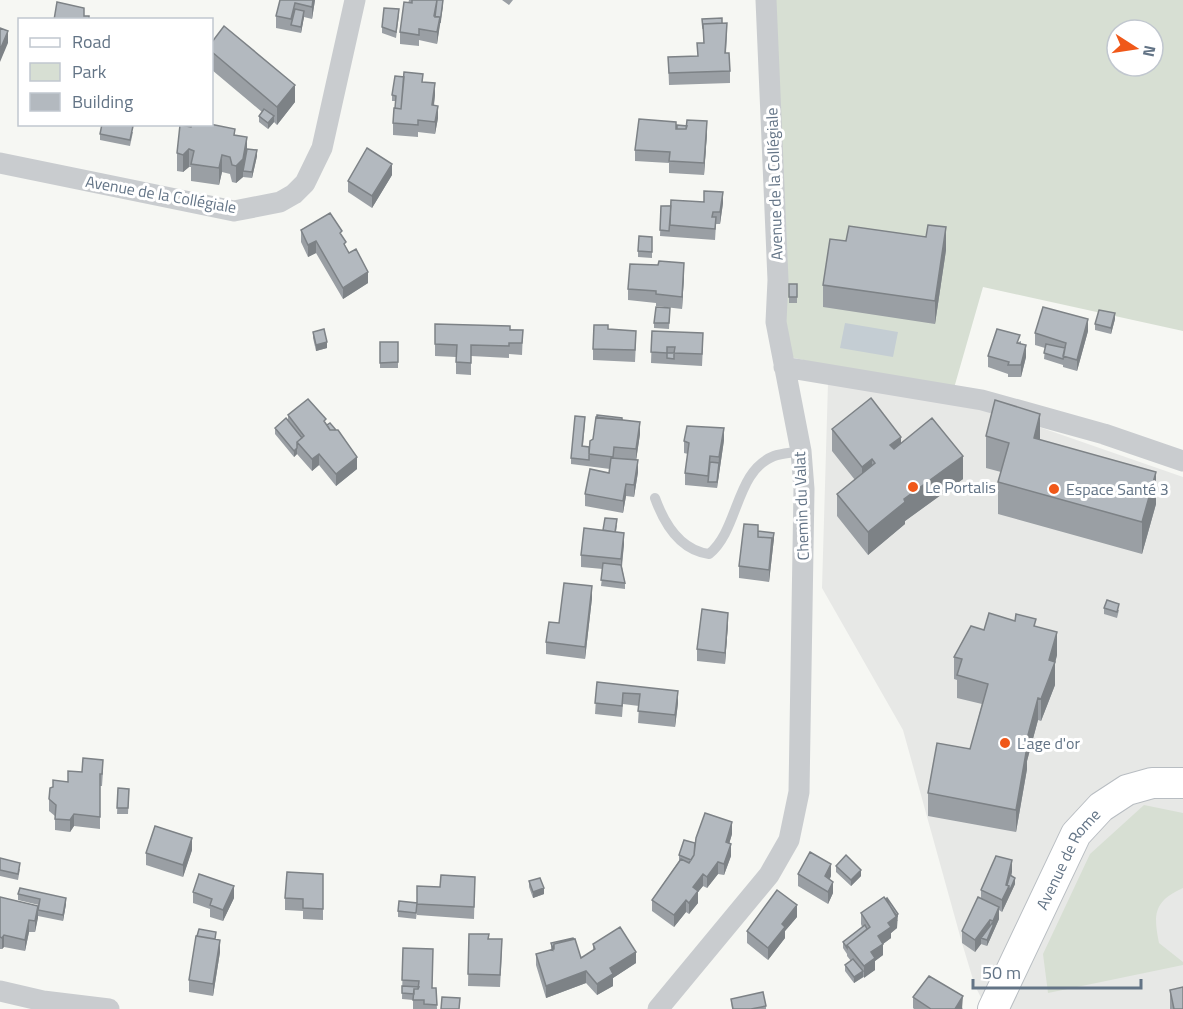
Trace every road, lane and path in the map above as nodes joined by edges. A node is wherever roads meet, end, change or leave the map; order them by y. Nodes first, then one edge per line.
1 (355, 0) edge
2 (766, 0) edge
3 (0, 163) edge
4 (784, 367) junction
5 (801, 452) junction
6 (1183, 461) edge
7 (655, 498) dead end
8 (1183, 783) edge
9 (0, 991) edge
10 (997, 1004) edge
11 (109, 1009) edge
12 (658, 1009) edge

1 - 3 street, Avenue de la Collégiale
2 - 4 street, Avenue de la Collégiale
4 - 5 street, Chemin du Valat
4 - 6 street
5 - 7 lane
5 - 12 street, Chemin du Valat
8 - 10 street, Avenue de Rome
9 - 11 street

